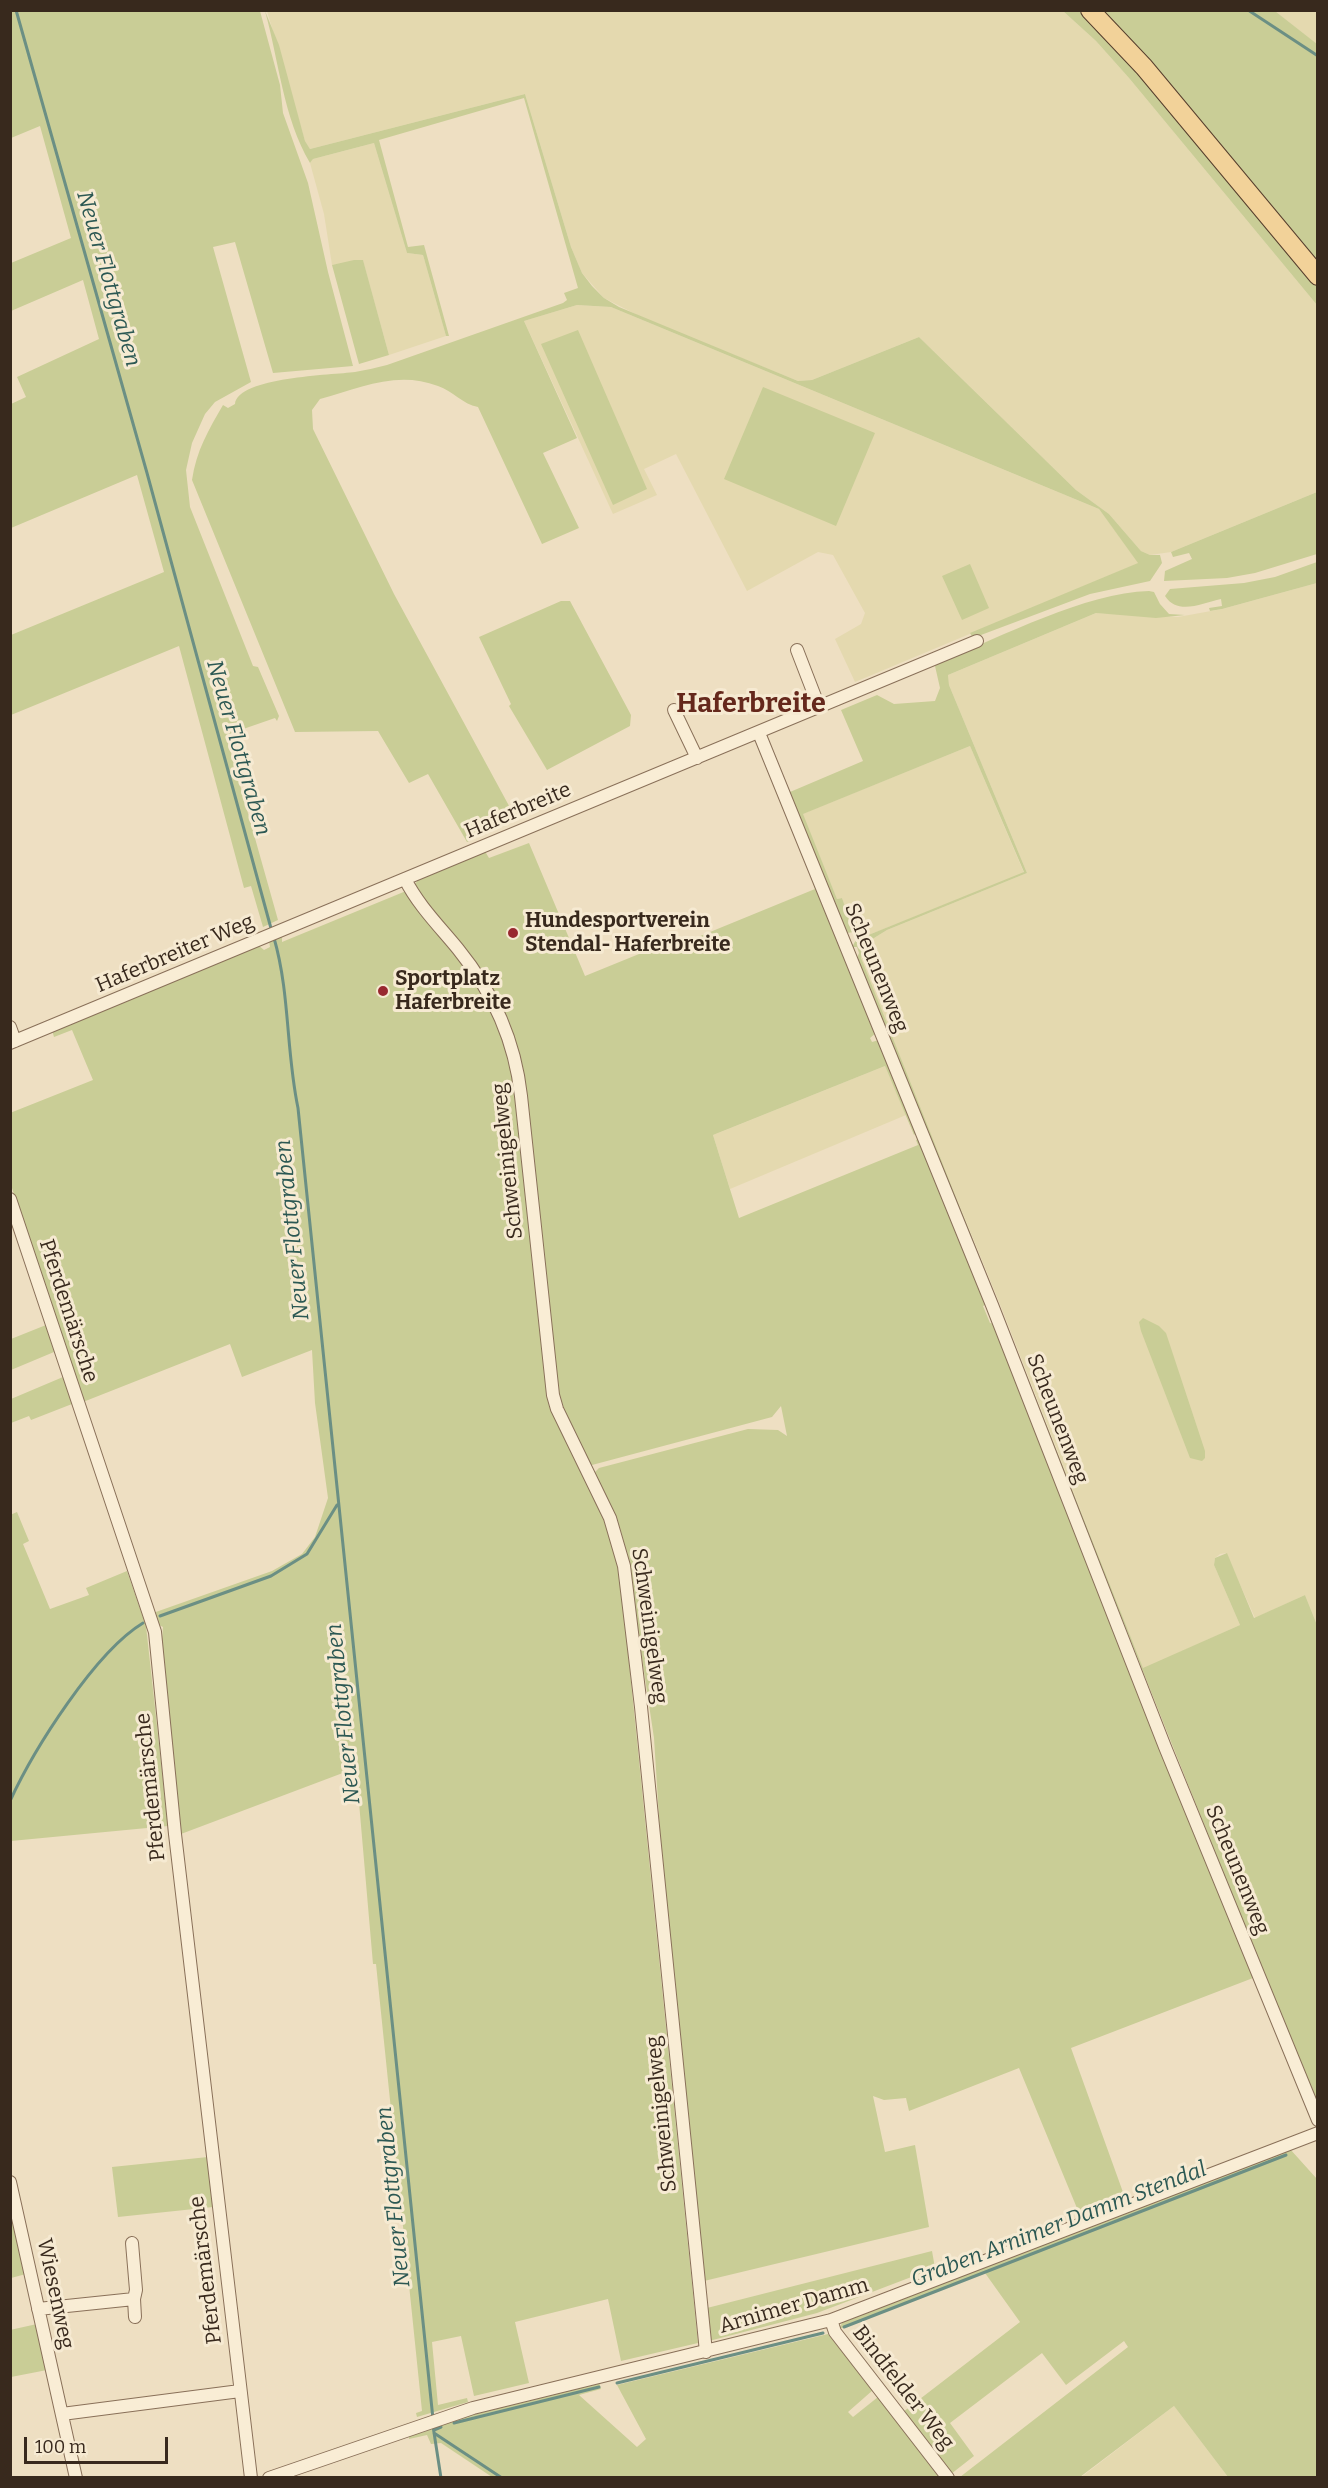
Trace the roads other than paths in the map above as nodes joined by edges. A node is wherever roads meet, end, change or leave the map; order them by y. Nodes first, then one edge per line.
1 (1090, 10) edge
2 (1317, 276) edge
3 (977, 641) dead end
4 (797, 650) dead end
5 (819, 707) junction
6 (674, 710) dead end
7 (759, 733) junction
8 (697, 758) junction
9 (405, 879) junction
10 (353, 900) joint
11 (10, 1027) edge
12 (13, 1042) edge
13 (10, 1199) edge
14 (1317, 2120) edge
15 (1317, 2133) edge
16 (10, 2182) edge
17 (132, 2243) dead end
18 (134, 2299) junction
19 (38, 2309) junction
20 (135, 2317) dead end
21 (831, 2320) junction
22 (706, 2352) junction
23 (240, 2391) junction
24 (62, 2414) junction
25 (76, 2478) edge
26 (251, 2478) edge
27 (269, 2478) edge
28 (948, 2478) edge

1 - 2 main road
3 - 5 street, Haferbreite
4 - 5 street
5 - 7 street, Haferbreite
6 - 8 street
7 - 8 street, Haferbreite
7 - 14 street, Scheunenweg
8 - 9 street, Haferbreite
9 - 10 street, Haferbreite
9 - 22 street, Schweinigelweg
10 - 12 street, Haferbreiter Weg
11 - 12 street
13 - 23 street, Pferdemärsche
15 - 21 street, Arnimer Damm
16 - 19 street, Wiesenweg
17 - 18 street
18 - 19 street
18 - 20 street
19 - 24 street, Wiesenweg
21 - 22 street, Arnimer Damm
21 - 28 street, Bindfelder Weg
22 - 27 street, Arnimer Damm
23 - 24 street
23 - 26 street, Pferdemärsche
24 - 25 street, Wiesenweg

